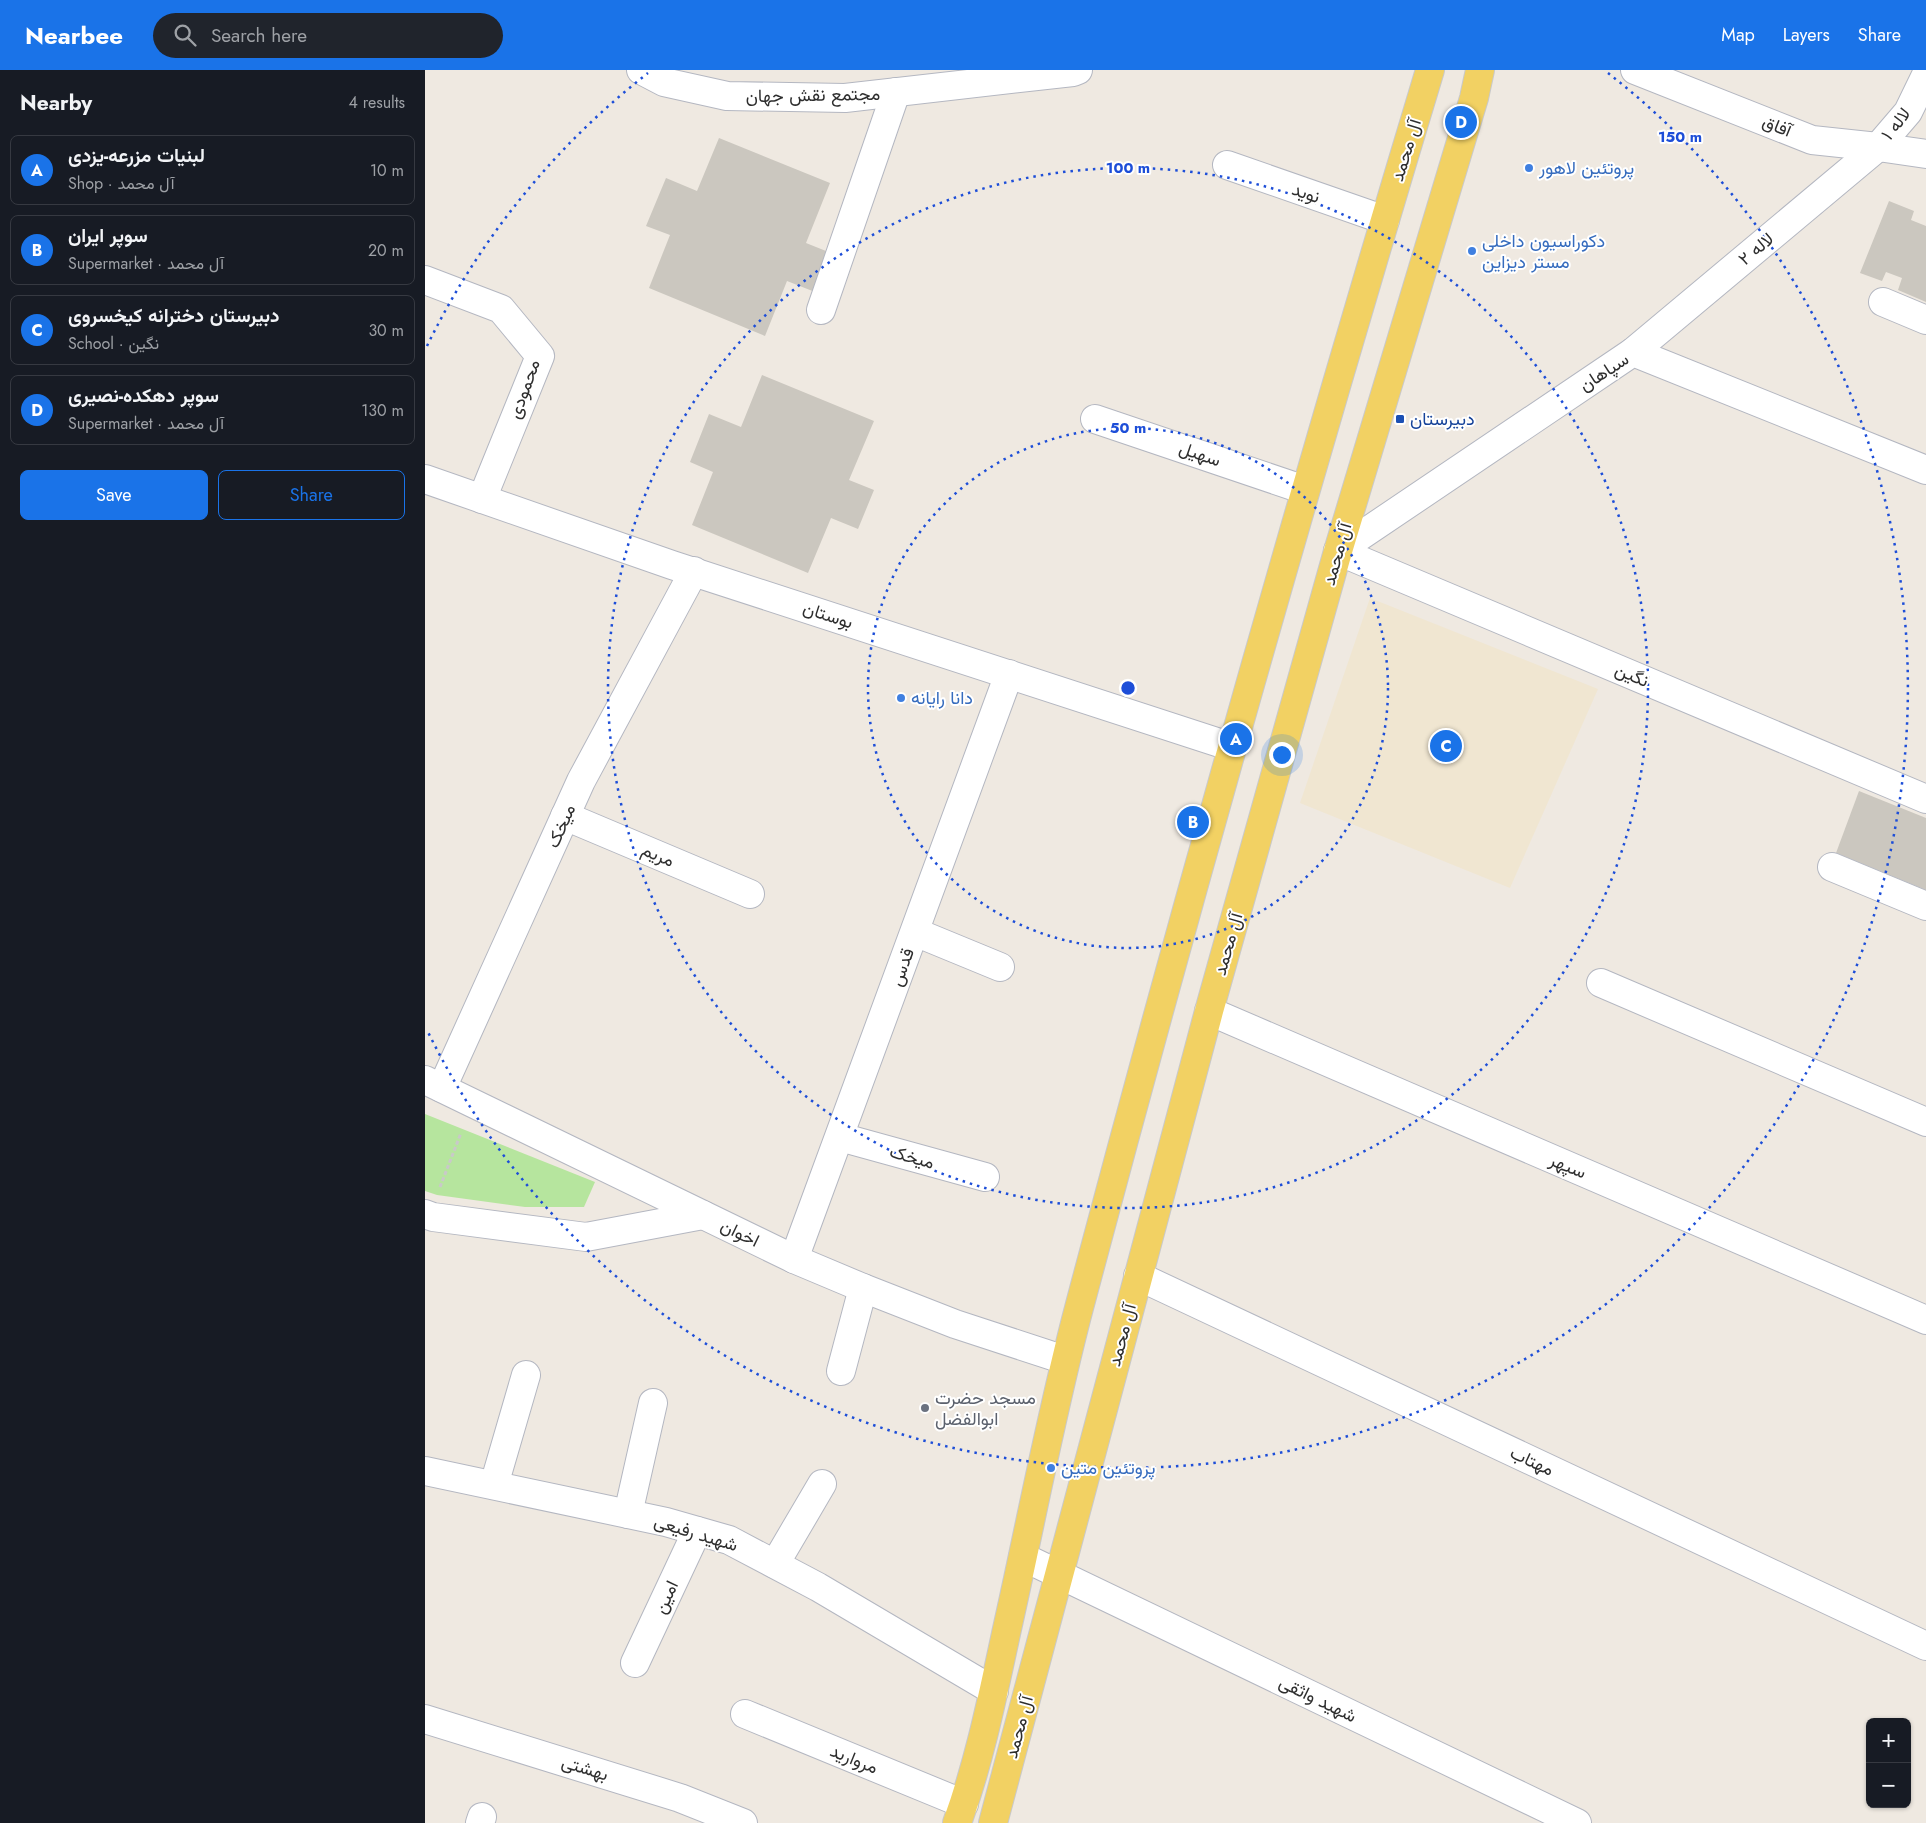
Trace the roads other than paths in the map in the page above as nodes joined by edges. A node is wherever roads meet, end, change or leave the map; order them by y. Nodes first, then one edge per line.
1 (641, 70) edge
2 (1078, 70) edge
3 (1430, 70) edge
4 (1480, 70) edge
5 (1635, 70) edge
6 (1926, 75) edge
7 (896, 92) junction
8 (1878, 147) junction
9 (1926, 154) edge
10 (1227, 166) dead end
11 (1385, 220) junction
12 (425, 280) edge
13 (1883, 302) dead end
14 (821, 310) dead end
15 (1926, 320) edge
16 (1633, 352) junction
17 (1095, 419) dead end
18 (1926, 470) edge
19 (425, 479) edge
20 (1305, 490) junction
21 (482, 499) junction
22 (1338, 551) junction
23 (694, 572) junction
24 (1009, 674) junction
25 (1232, 747) junction
26 (1926, 799) edge
27 (565, 816) junction
28 (1832, 867) dead end
29 (750, 894) dead end
30 (1926, 906) edge
31 (915, 932) junction
32 (1001, 967) dead end
33 (1601, 983) dead end
34 (1209, 1011) junction
35 (434, 1084) edge
36 (1926, 1122) edge
37 (839, 1136) junction
38 (985, 1177) dead end
39 (431, 1204) edge
40 (703, 1215) junction
41 (794, 1259) junction
42 (1138, 1276) junction
43 (863, 1288) junction
44 (1926, 1320) edge
45 (1065, 1360) junction
46 (841, 1371) dead end
47 (526, 1375) dead end
48 (653, 1403) dead end
49 (425, 1471) edge
50 (822, 1484) dead end
51 (494, 1485) junction
52 (629, 1514) junction
53 (697, 1531) junction
54 (1023, 1557) junction
55 (775, 1564) junction
56 (1058, 1575) junction
57 (1926, 1646) edge
58 (635, 1664) dead end
59 (994, 1691) junction
60 (745, 1714) dead end
61 (425, 1719) edge
62 (961, 1814) edge
63 (743, 1823) edge
64 (993, 1823) edge
65 (1577, 1823) edge

1 - 7 street, مجتمع نقش جهان
2 - 7 street, مجتمع نقش جهان
3 - 11 main road, آل محمد
4 - 22 main road, آل محمد
5 - 8 street, آفاق
6 - 8 street, لاله ۱
7 - 14 street
8 - 9 street, آفاق
8 - 16 street, لاله ۲
10 - 11 street, نوید
11 - 20 main road, آل محمد
12 - 21 street, محمودی
13 - 15 street
16 - 18 street, سپاهان
16 - 22 street, سپاهان
17 - 20 street, سهیل
19 - 21 street, بوستان
20 - 25 main road, آل محمد
21 - 23 street, بوستان
22 - 26 street, نگین
22 - 34 main road, آل محمد
23 - 24 street, بوستان
23 - 27 street, میخک
24 - 25 street, بوستان
24 - 31 street, قدس
25 - 45 main road, آل محمد
27 - 29 street, مریم
27 - 35 street, میخک
28 - 30 street
31 - 32 street
31 - 37 street, قدس
33 - 36 street
34 - 42 main road, آل محمد
34 - 44 street, سپهر
35 - 40 street, اخوان
37 - 38 street, میخک
37 - 41 street, قدس
39 - 40 street
40 - 41 street, اخوان
41 - 43 street, اخوان
42 - 56 main road, آل محمد
42 - 57 street, مهتاب
43 - 45 street, اخوان
43 - 46 street
45 - 54 main road, آل محمد
47 - 51 street
48 - 52 street
49 - 51 street, شهید رفیعی
50 - 55 street
51 - 52 street, شهید رفیعی
52 - 53 street, شهید رفیعی
53 - 55 street, شهید رفیعی
53 - 58 street, امین
54 - 56 street, شهید واثقی
54 - 59 main road, آل محمد
55 - 59 street, شهید رفیعی
56 - 64 main road, آل محمد
56 - 65 street, شهید واثقی
59 - 62 main road, آل محمد
60 - 62 street, مروارید
61 - 63 street, بهشتی

